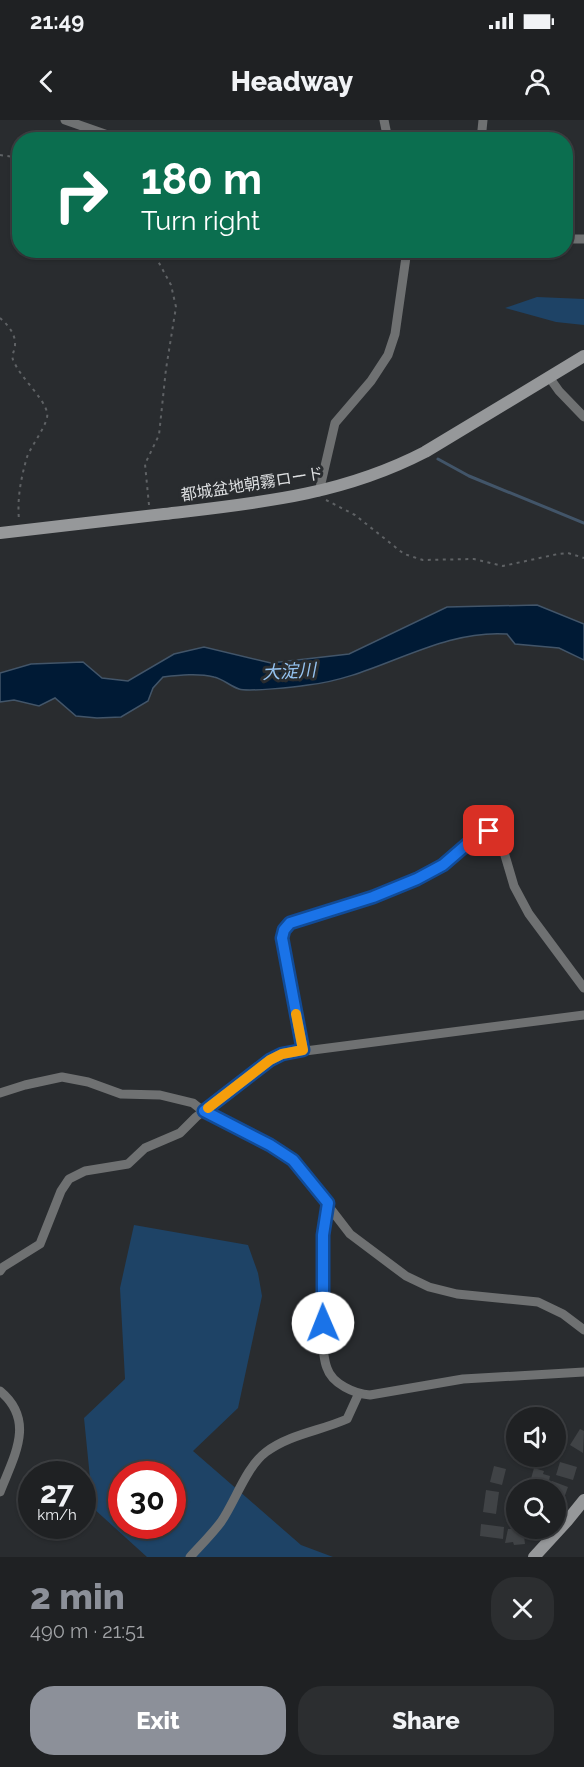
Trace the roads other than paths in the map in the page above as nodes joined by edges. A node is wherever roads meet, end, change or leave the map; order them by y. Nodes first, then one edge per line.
1 (65, 120) edge
2 (99, 132) edge
3 (406, 258) edge
4 (584, 356) edge
5 (549, 377) junction
6 (584, 417) edge
7 (319, 492) junction
8 (0, 533) edge
9 (584, 988) edge
10 (584, 1016) edge
11 (303, 1050) junction
12 (0, 1093) edge
13 (204, 1111) junction
14 (328, 1203) junction
15 (0, 1271) edge
16 (584, 1330) edge
17 (584, 1372) edge
18 (0, 1391) edge
19 (358, 1395) junction
20 (0, 1492) edge
21 (584, 1500) edge
22 (190, 1557) edge
23 (534, 1557) edge

1 - 2 street
3 - 7 street
4 - 5 street, 都城盆地朝霧ロード
5 - 6 street
5 - 7 street, 都城盆地朝霧ロード
7 - 8 street, 都城盆地朝霧ロード
9 - 11 street
10 - 11 street
11 - 13 street
12 - 13 street
13 - 14 street
13 - 15 street
14 - 16 street
14 - 19 street
17 - 19 street
18 - 20 street
19 - 22 street
21 - 23 street

